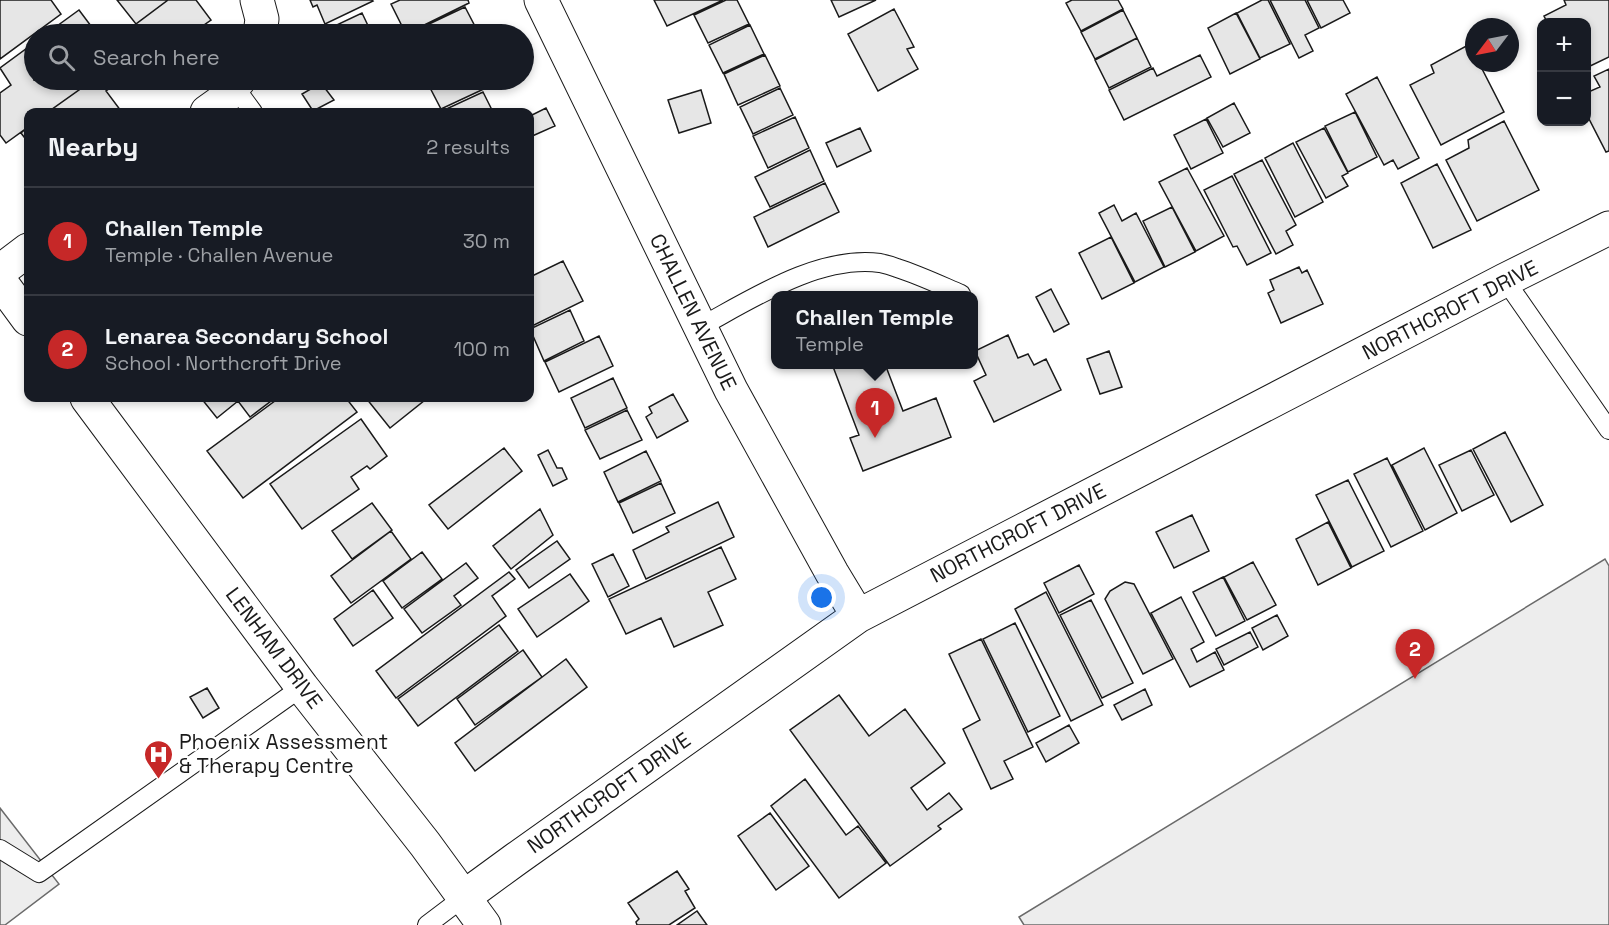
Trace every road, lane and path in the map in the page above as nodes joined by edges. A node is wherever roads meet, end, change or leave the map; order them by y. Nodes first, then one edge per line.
1 (257, 0) edge
2 (541, 0) edge
3 (261, 24) edge
4 (230, 90) edge
5 (240, 90) edge
6 (213, 108) edge
7 (251, 108) edge
8 (1609, 228) edge
9 (24, 253) edge
10 (0, 271) edge
11 (1505, 280) junction
12 (0, 281) edge
13 (954, 291) edge
14 (24, 314) edge
15 (700, 327) junction
16 (90, 402) edge
17 (1609, 430) edge
18 (858, 616) junction
19 (302, 687) junction
20 (0, 849) edge
21 (464, 897) junction
22 (427, 925) edge
23 (484, 925) edge

1 - 3 street
2 - 15 street, CHALLEN AVENUE
4 - 6 street
5 - 7 lane
8 - 11 street, NORTHCROFT DRIVE
9 - 10 street
11 - 17 lane
11 - 18 street, NORTHCROFT DRIVE
12 - 14 street
13 - 15 lane
15 - 18 street, CHALLEN AVENUE
16 - 19 street, LENHAM DRIVE
18 - 21 street, NORTHCROFT DRIVE
19 - 20 lane
19 - 21 street, LENHAM DRIVE
21 - 22 lane
21 - 23 street, LENHAM DRIVE

